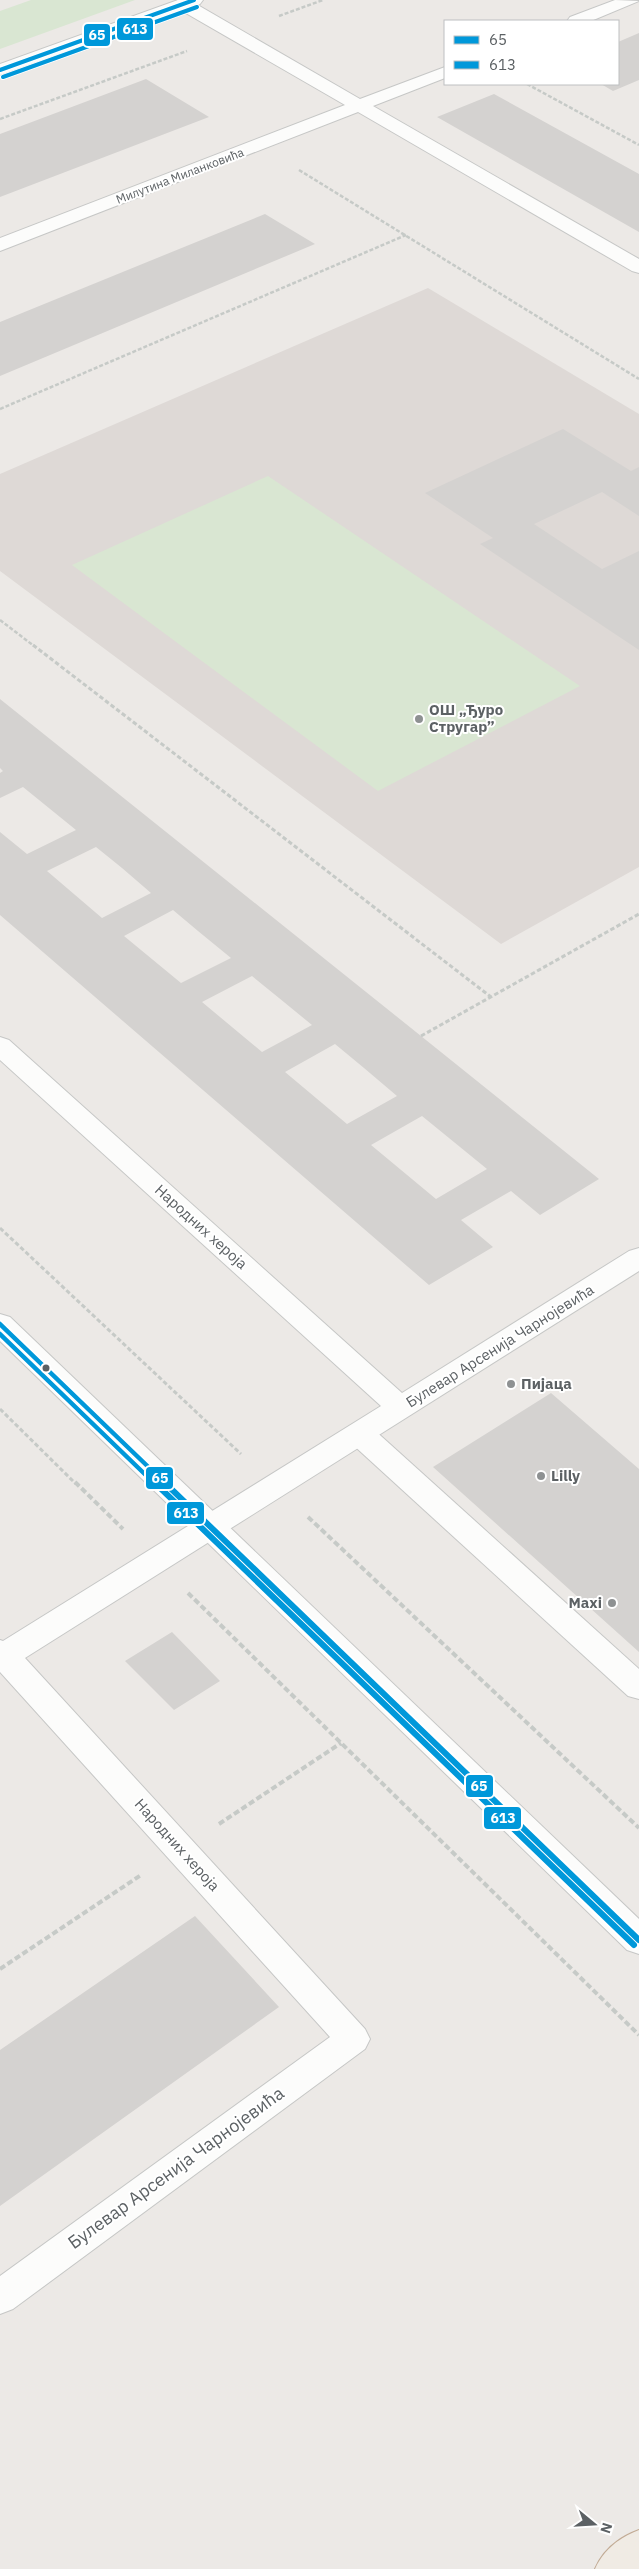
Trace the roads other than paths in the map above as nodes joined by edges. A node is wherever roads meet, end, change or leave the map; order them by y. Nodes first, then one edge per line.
1 (631, 0) edge
2 (188, 2) edge
3 (579, 20) edge
4 (0, 70) edge
5 (444, 72) edge
6 (360, 106) junction
7 (0, 245) edge
8 (639, 267) edge
9 (0, 1046) edge
10 (639, 1258) edge
11 (0, 1324) edge
12 (401, 1408) junction
13 (361, 1435) junction
14 (211, 1528) junction
15 (2, 1654) edge
16 (639, 1687) edge
17 (639, 1940) edge
18 (353, 2039) joint
19 (0, 2297) edge
20 (639, 2548) edge
21 (614, 2569) edge

1 - 3 street
2 - 4 street
2 - 6 street
5 - 6 street, Милутина Миланковића
6 - 7 street, Милутина Миланковића
6 - 8 street
9 - 12 street, Народних хероја
10 - 12 street, Булевар Арсенија Чарнојевића
11 - 14 street
12 - 13 street, Булевар Арсенија Чарнојевића
13 - 14 street, Булевар Арсенија Чарнојевића
13 - 16 street
14 - 15 street, Булевар Арсенија Чарнојевића
14 - 17 street
15 - 18 street, Народних хероја
18 - 19 street, Булевар Арсенија Чарнојевића
20 - 21 highway

